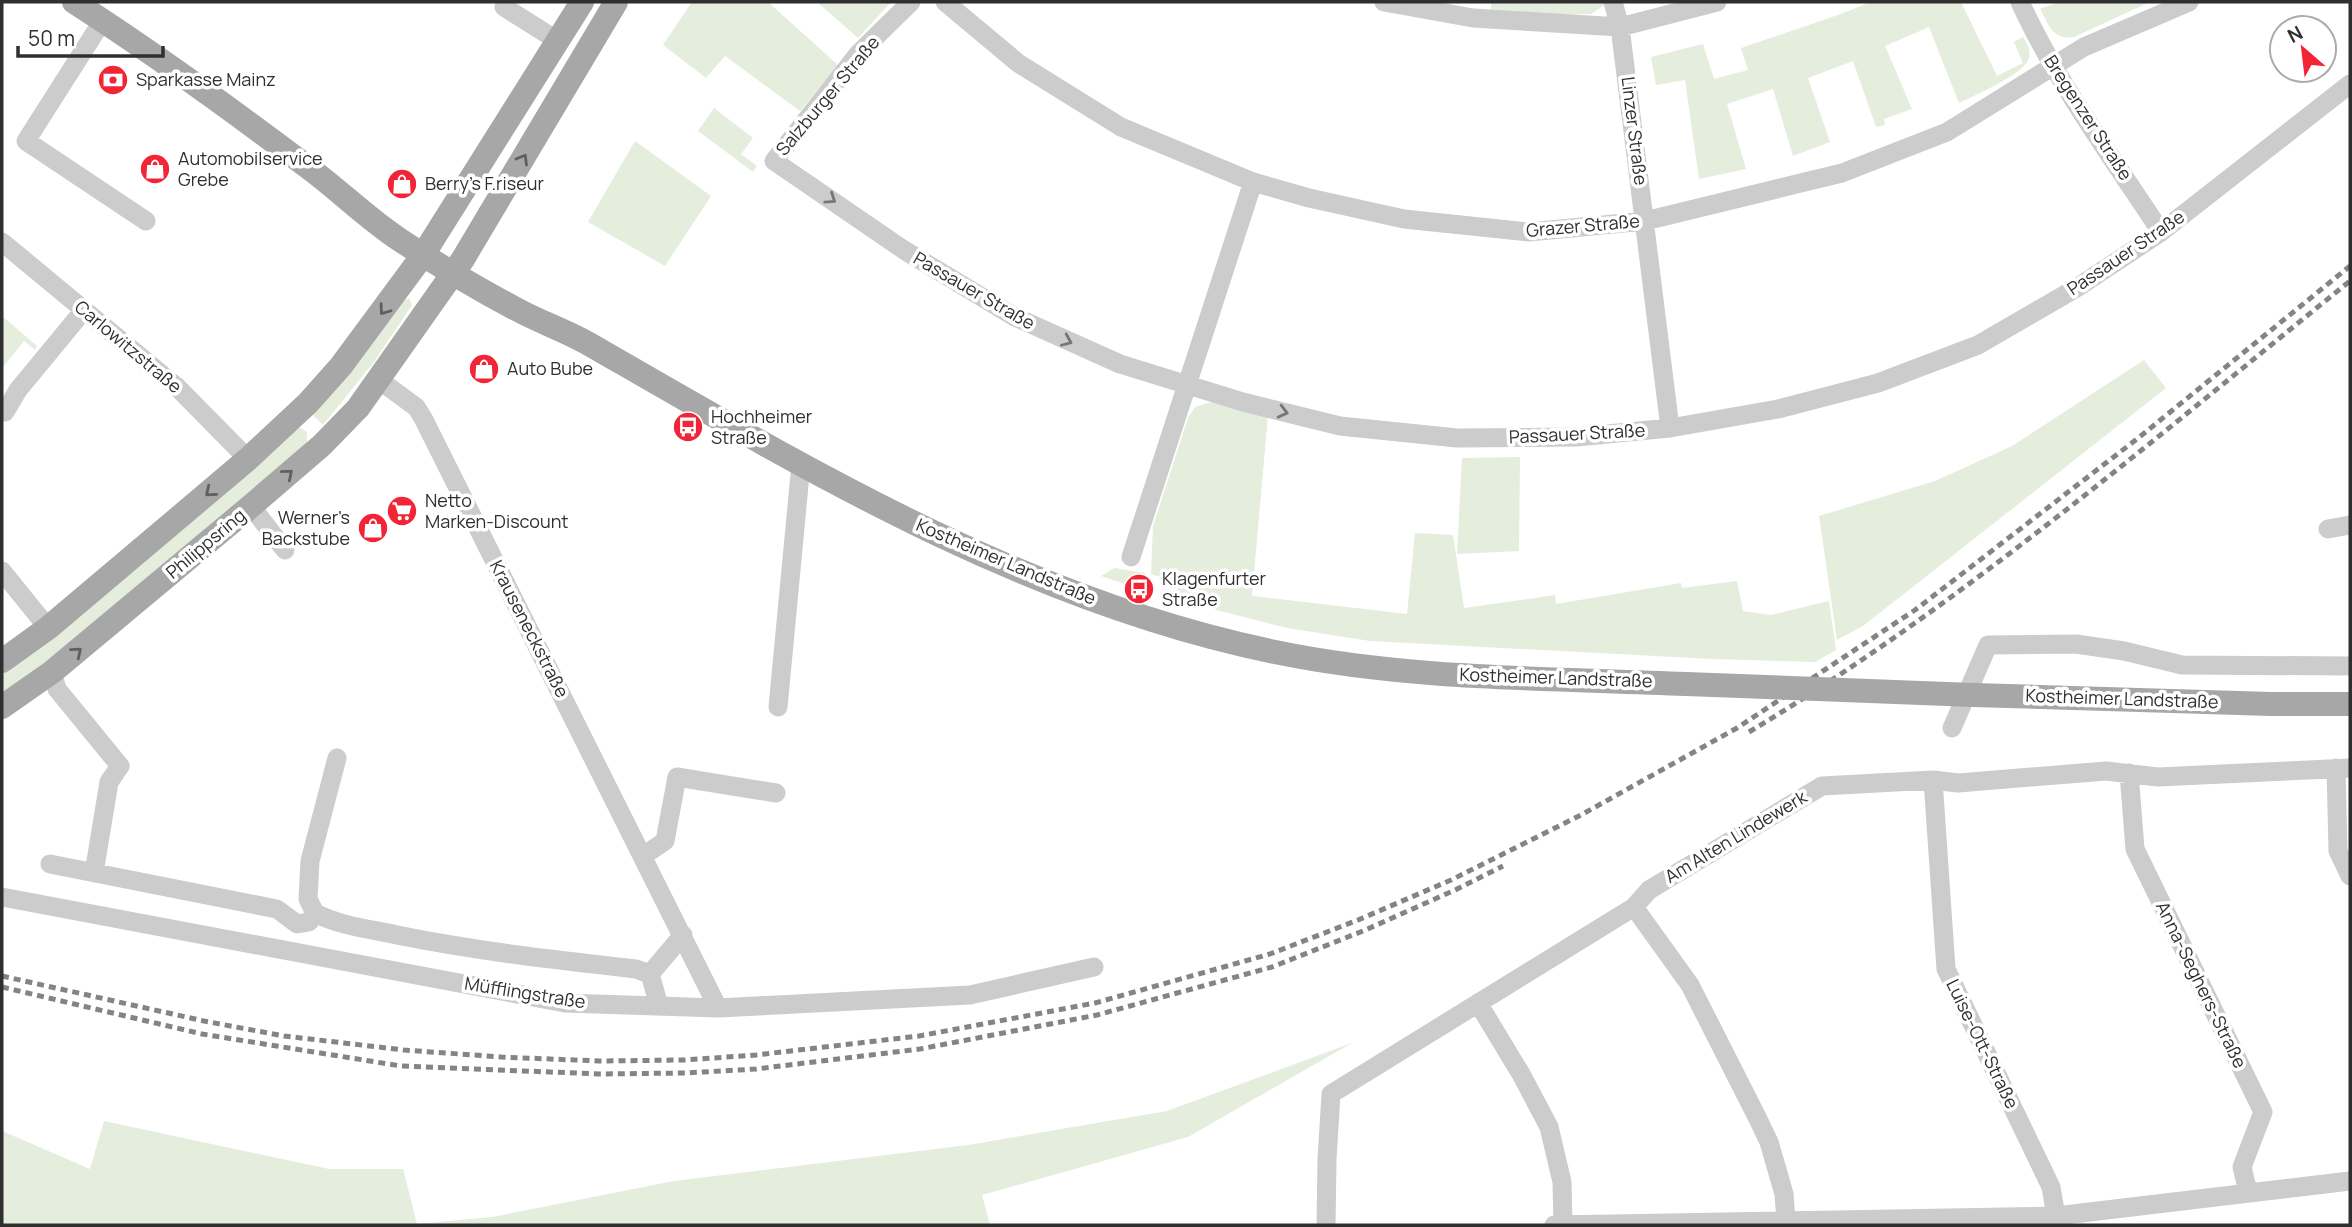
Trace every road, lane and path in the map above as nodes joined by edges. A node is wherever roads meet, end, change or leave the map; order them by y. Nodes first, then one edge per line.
1 (74, 2) edge
2 (582, 2) edge
3 (616, 2) edge
4 (911, 2) edge
5 (945, 2) edge
6 (1613, 2) edge
7 (1717, 2) edge
8 (2020, 2) edge
9 (2189, 2) edge
10 (1392, 3) edge
11 (504, 7) dead end
12 (1474, 10) edge
13 (103, 20) junction
14 (1620, 27) junction
15 (558, 41) junction
16 (2053, 65) junction
17 (2350, 84) edge
18 (774, 161) joint
19 (1253, 182) junction
20 (146, 221) dead end
21 (1645, 221) junction
22 (2161, 232) junction
23 (2, 242) edge
24 (428, 248) junction
25 (457, 266) junction
26 (84, 310) junction
27 (379, 380) junction
28 (1189, 385) junction
29 (5, 412) dead end
30 (294, 416) junction
31 (1670, 428) junction
32 (322, 445) junction
33 (248, 459) junction
34 (801, 464) junction
35 (251, 506) junction
36 (2350, 525) edge
37 (2328, 529) dead end
38 (285, 550) dead end
39 (1131, 557) dead end
40 (2, 571) edge
41 (48, 628) junction
42 (2, 661) edge
43 (2350, 666) edge
44 (52, 672) junction
45 (2350, 704) edge
46 (2, 707) edge
47 (778, 707) dead end
48 (1952, 728) dead end
49 (337, 758) dead end
50 (2343, 768) edge
51 (2129, 774) junction
52 (1933, 780) junction
53 (776, 793) dead end
54 (643, 856) junction
55 (50, 863) dead end
56 (94, 873) junction
57 (2350, 876) edge
58 (2, 897) edge
59 (1634, 907) junction
60 (315, 913) junction
61 (683, 935) junction
62 (1094, 967) dead end
63 (650, 974) junction
64 (1478, 1003) junction
65 (659, 1006) junction
66 (718, 1008) junction
67 (2350, 1181) edge
68 (2248, 1192) junction
69 (2056, 1216) junction
70 (1786, 1221) junction
71 (1326, 1225) edge
72 (1554, 1225) edge
73 (1563, 1225) edge

1 - 13 main road, Kostheimer Landstraße
2 - 15 main road
25 -> 3 main road
4 - 18 street, Salzburger Straße
5 - 19 street, Grazer Straße
6 - 14 street, Linzer Straße
7 - 14 street
8 - 16 street, Bregenzer Straße
9 - 16 street, Grazer Straße
10 - 12 street
11 - 15 street
12 - 14 street
13 - 20 street
13 - 24 main road, Kostheimer Landstraße
14 - 21 street, Linzer Straße
15 - 24 main road
16 - 21 street, Grazer Straße
16 - 22 street, Bregenzer Straße
17 - 22 street, Passauer Straße
18 -> 28 street, Passauer Straße
19 - 21 street, Grazer Straße
19 - 28 street
21 - 31 street, Linzer Straße
22 - 31 street, Passauer Straße
23 - 26 street, Carlowitzstraße
24 - 25 main road, Kostheimer Landstraße
24 -> 30 main road
25 - 27 main road, Philippsring
25 - 34 main road, Kostheimer Landstraße
26 - 29 street
26 - 33 street, Carlowitzstraße
27 - 32 main road, Philippsring
27 - 54 street, Krauseneckstraße
28 -> 31 street, Passauer Straße
28 - 39 street
30 - 32 main road
30 - 33 main road
35 -> 32 main road, Philippsring
33 -> 41 main road
34 - 45 main road, Kostheimer Landstraße, bridge
34 - 47 street
35 - 38 street
44 -> 35 main road, Philippsring
36 - 37 street
40 - 41 street
41 - 42 main road
43 - 48 street
44 - 46 main road, Philippsring
44 - 56 street
49 - 60 street
50 - 51 street, Am Alten Lindewerk
50 - 57 street
51 - 52 street, Am Alten Lindewerk
51 - 68 street, Anna-Seghers-Straße
52 - 59 street, Am Alten Lindewerk
52 - 69 street, Luise-Ott-Straße
53 - 54 street
54 - 61 street, Krauseneckstraße
55 - 56 street
56 - 60 street
58 - 65 street, Müfflingstraße
59 - 64 street, Am Alten Lindewerk
59 - 70 street
60 - 63 street
61 - 63 street
61 - 66 street, Krauseneckstraße
62 - 66 street, Müfflingstraße
63 - 65 street
64 - 71 street, Am Alten Lindewerk
64 - 73 street
65 - 66 street, Müfflingstraße
67 - 68 street
68 - 69 street
69 - 70 street
70 - 73 street
72 - 73 street

